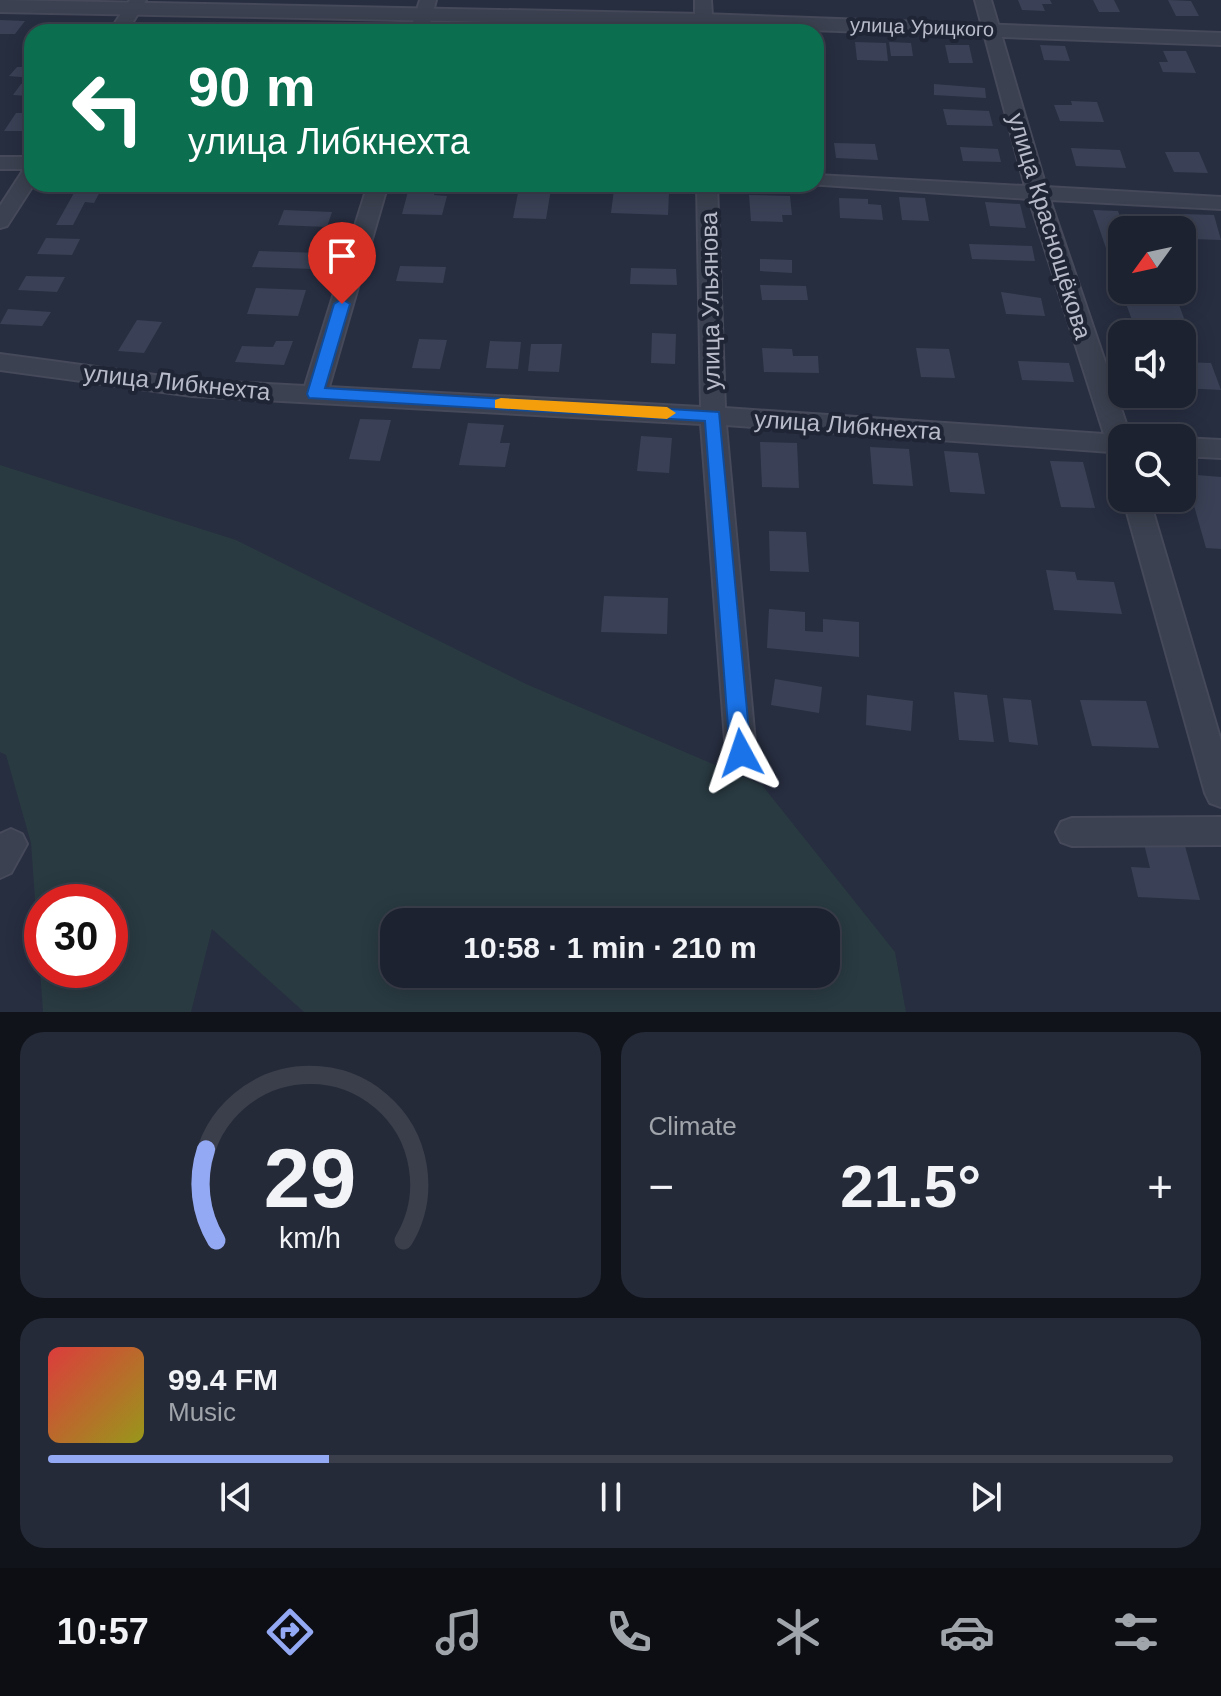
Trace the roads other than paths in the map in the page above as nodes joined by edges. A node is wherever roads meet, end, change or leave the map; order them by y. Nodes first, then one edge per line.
1 (983, 0) edge
2 (135, 4) edge
3 (0, 6) edge
4 (424, 16) edge
5 (703, 17) edge
6 (123, 24) edge
7 (993, 30) junction
8 (1221, 39) edge
9 (0, 163) edge
10 (24, 163) edge
11 (824, 181) edge
12 (24, 184) edge
13 (376, 192) edge
14 (707, 192) edge
15 (1037, 192) junction
16 (1221, 203) edge
17 (0, 222) edge
18 (0, 362) edge
19 (315, 394) junction
20 (713, 416) junction
21 (1114, 424) edge
22 (1108, 445) edge
23 (1196, 448) edge
24 (1221, 449) edge
25 (1140, 512) edge
26 (741, 753) dead end
27 (1221, 793) edge
28 (1221, 831) edge
29 (1072, 832) dead end

1 - 7 street, улица Краснощёкова
2 - 3 street, улица Урицкого
2 - 4 street, улица Урицкого
2 - 6 street
4 - 5 street, улица Урицкого
5 - 7 street, улица Урицкого
7 - 8 street, улица Урицкого
7 - 15 street, улица Краснощёкова
9 - 10 street
11 - 15 street
12 - 17 street
13 - 19 street
14 - 20 street, улица Ульянова
15 - 16 street
15 - 21 street, улица Краснощёкова
18 - 19 street, улица Либкнехта
19 - 20 street, улица Либкнехта
20 - 22 street, улица Либкнехта
20 - 26 street, улица Ульянова
23 - 24 street
25 - 27 street
28 - 29 street

